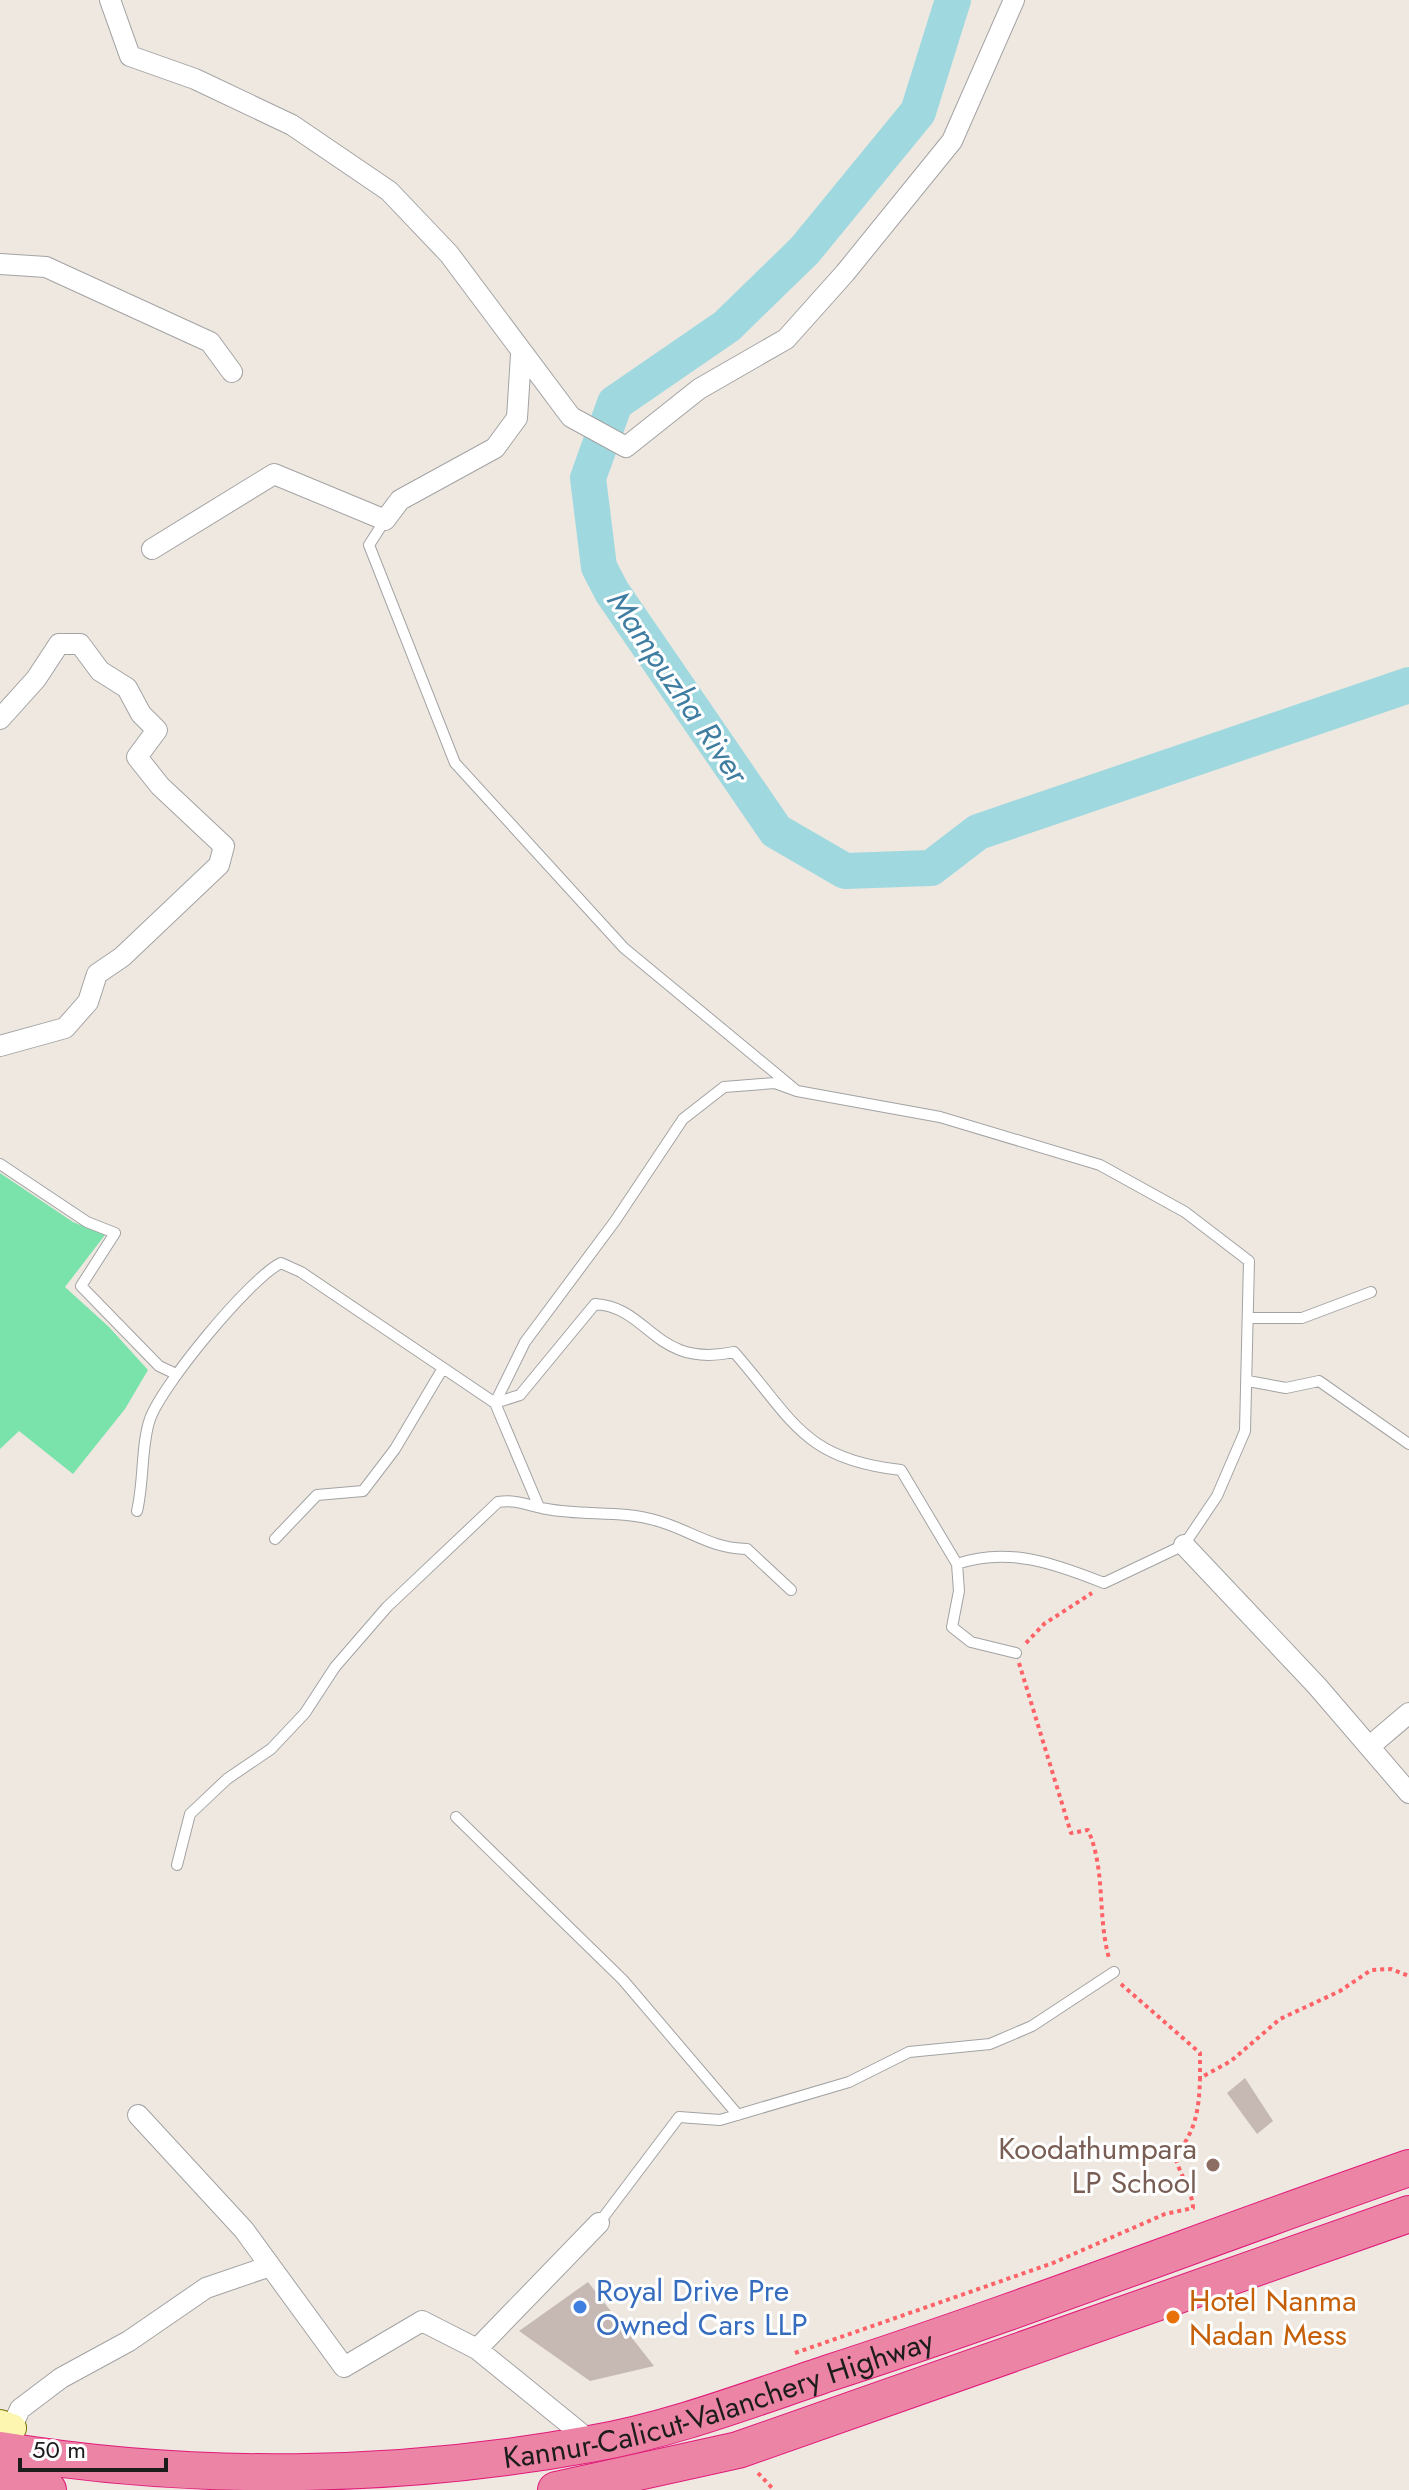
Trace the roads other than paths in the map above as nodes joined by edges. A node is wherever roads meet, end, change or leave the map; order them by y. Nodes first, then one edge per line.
1 (110, 0) edge
2 (1014, 0) edge
3 (0, 264) edge
4 (521, 355) junction
5 (232, 372) dead end
6 (385, 520) junction
7 (152, 549) dead end
8 (0, 719) edge
9 (0, 1046) edge
10 (797, 1091) junction
11 (0, 1164) edge
12 (1371, 1292) dead end
13 (1249, 1318) junction
14 (443, 1368) junction
15 (176, 1374) junction
16 (1248, 1381) junction
17 (495, 1403) junction
18 (1409, 1444) edge
19 (539, 1507) junction
20 (137, 1511) dead end
21 (275, 1539) dead end
22 (1184, 1545) junction
23 (957, 1564) junction
24 (791, 1590) dead end
25 (1016, 1653) road end
26 (1409, 1713) edge
27 (1370, 1746) junction
28 (1409, 1793) edge
29 (456, 1817) dead end
30 (177, 1865) dead end
31 (1114, 1972) road end
32 (138, 2115) dead end
33 (738, 2115) junction
34 (1409, 2168) edge
35 (1409, 2214) edge
36 (599, 2223) joint
37 (270, 2266) junction
38 (477, 2349) junction
39 (3, 2438) edge
40 (594, 2444) junction
41 (0, 2480) edge
42 (48, 2490) edge
43 (556, 2490) edge

1 - 4 street
2 - 4 street
3 - 5 street
4 - 6 street
6 - 7 street
6 - 10 lane
8 - 9 street
10 - 13 lane
10 - 17 lane
11 - 15 lane
12 - 13 lane
13 - 16 lane
14 - 15 lane
14 - 17 lane
14 - 21 lane
15 - 20 lane
16 - 18 lane
16 - 22 lane
17 - 19 lane
17 - 23 lane
19 - 24 lane
19 - 30 lane
22 - 23 lane
22 - 27 street
23 - 25 lane
26 - 27 street
27 - 28 street
29 - 33 lane
31 - 33 lane
32 - 37 street
33 - 36 lane
34 - 40 highway, Kannur-Calicut-Valanchery Highway
35 - 43 highway, Kannur-Calicut-Valanchery Highway
36 - 38 street
37 - 38 street
37 - 39 street
38 - 40 street
39 - 40 highway, Kannur-Calicut-Valanchery Highway
41 - 42 highway

